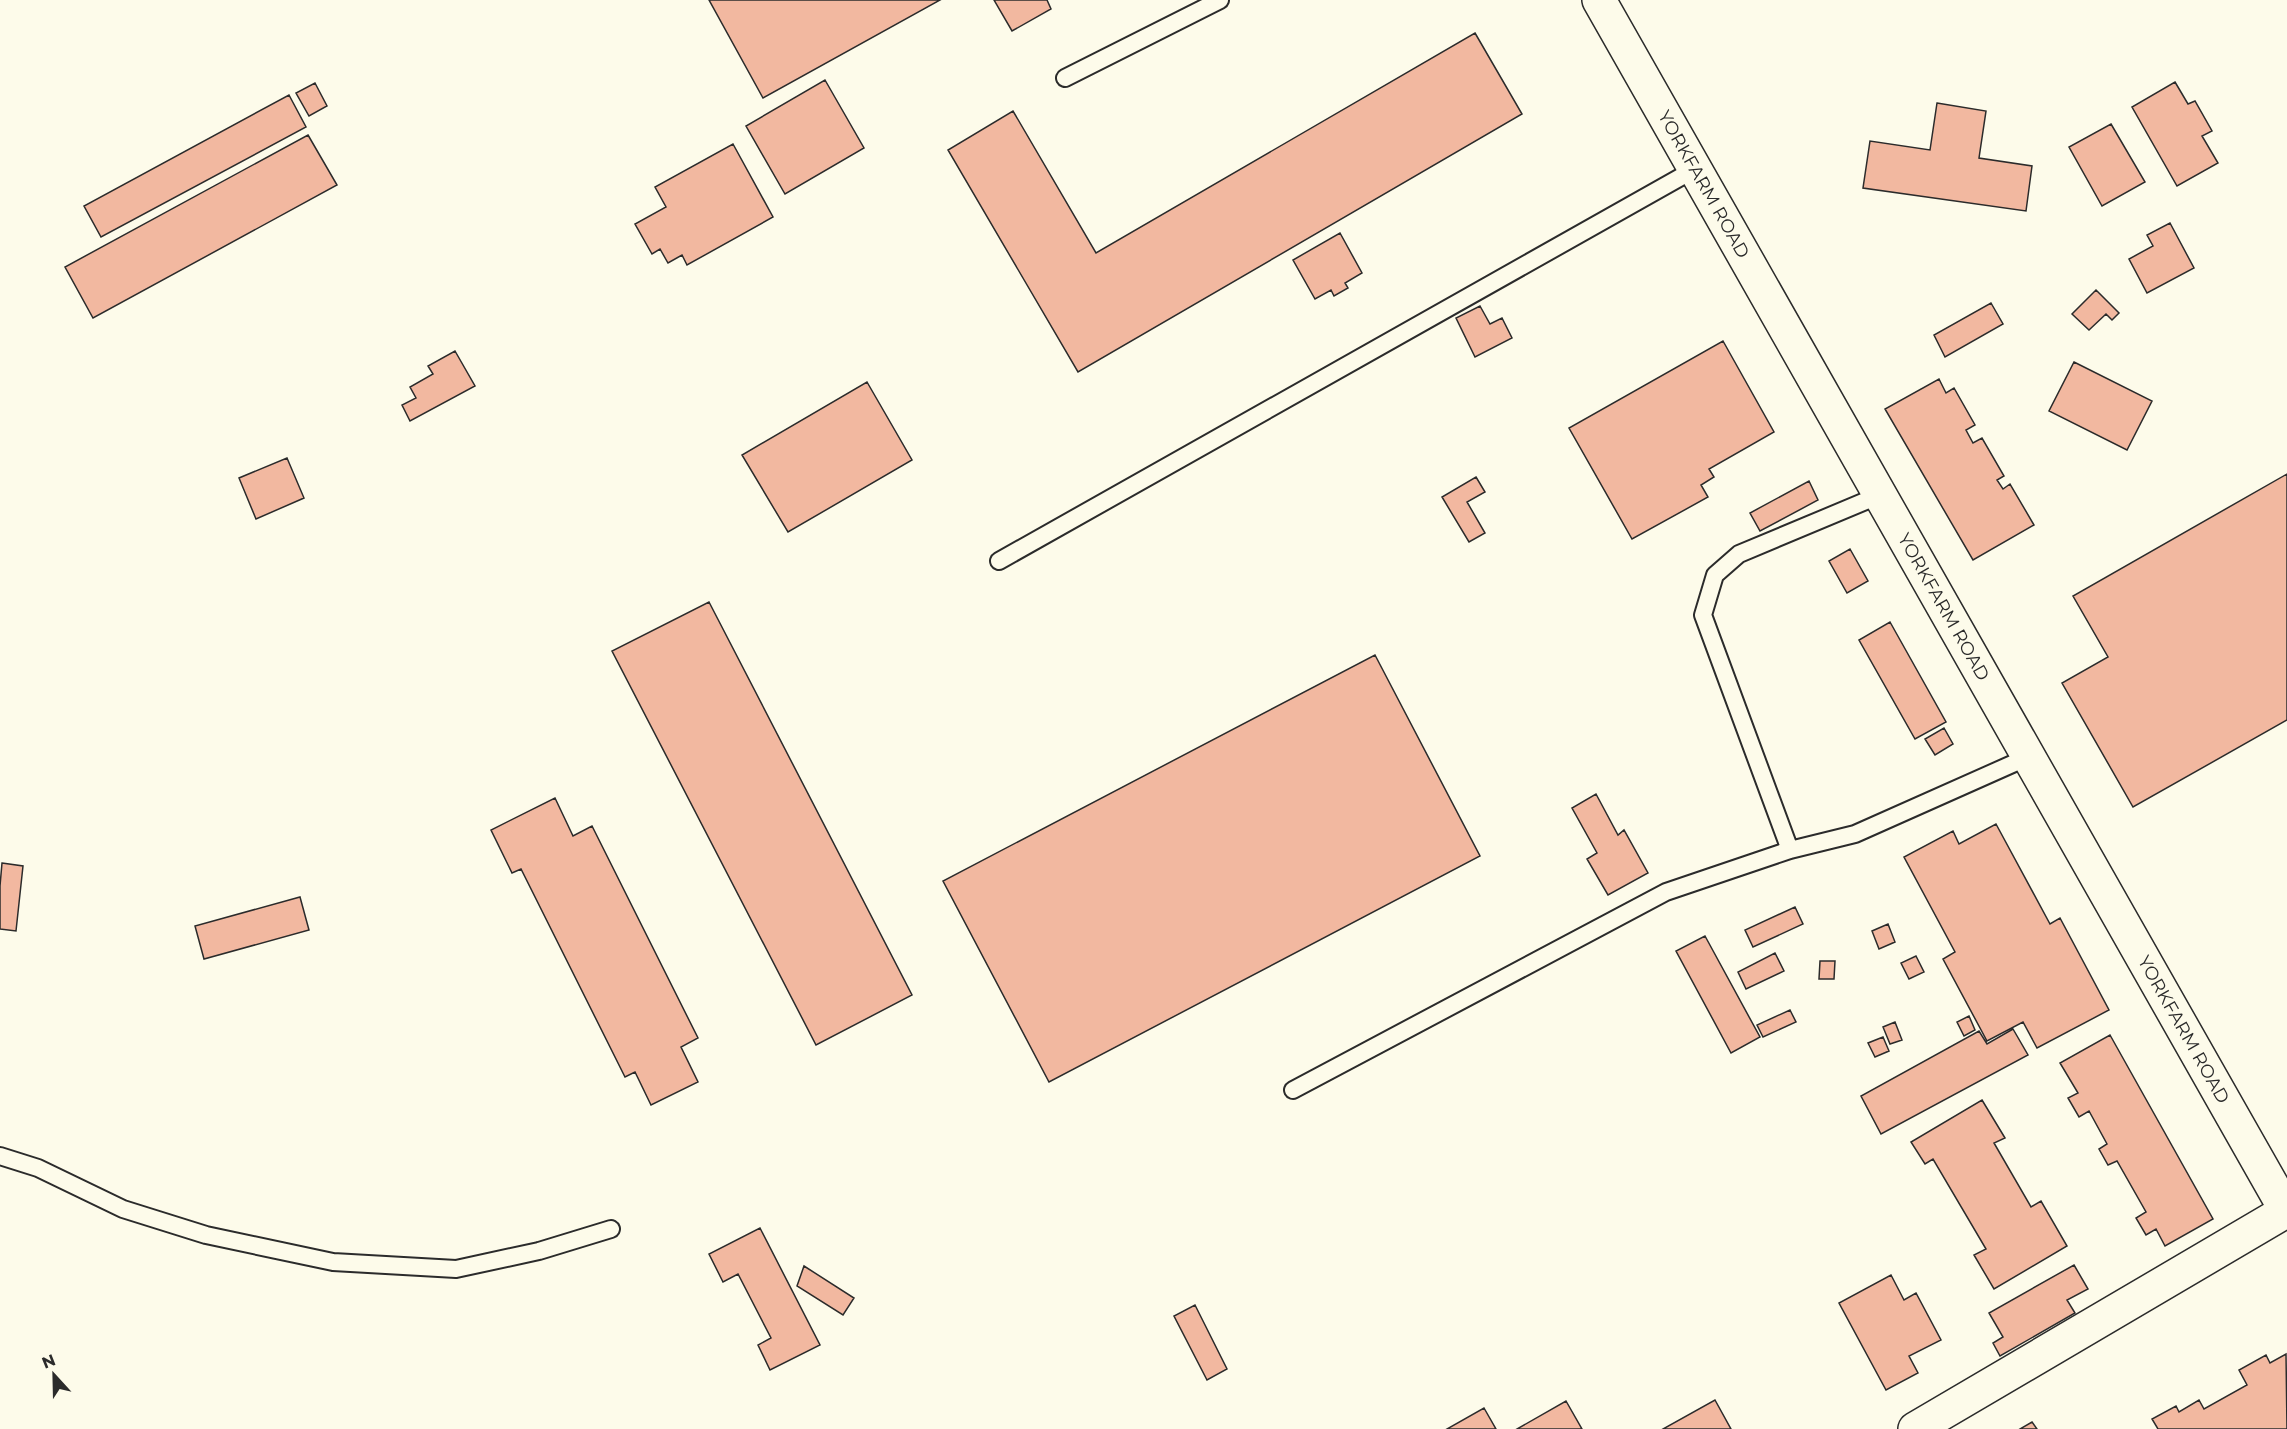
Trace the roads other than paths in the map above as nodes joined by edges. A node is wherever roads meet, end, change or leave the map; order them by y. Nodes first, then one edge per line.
1 (1220, 0) edge
2 (1599, 0) edge
3 (1065, 78) dead end
4 (1695, 169) junction
5 (1880, 495) junction
6 (999, 561) dead end
7 (2028, 757) junction
8 (1790, 850) junction
9 (1293, 1090) dead end
10 (0, 1156) edge
11 (2287, 1212) edge
12 (611, 1229) dead end
13 (1915, 1429) edge

1 - 3 lane
2 - 4 street, YORKFARM ROAD
4 - 5 street, YORKFARM ROAD
4 - 6 lane
5 - 7 street, YORKFARM ROAD
5 - 8 lane
7 - 8 lane
7 - 11 street, YORKFARM ROAD
8 - 9 lane
10 - 12 lane
11 - 13 street

